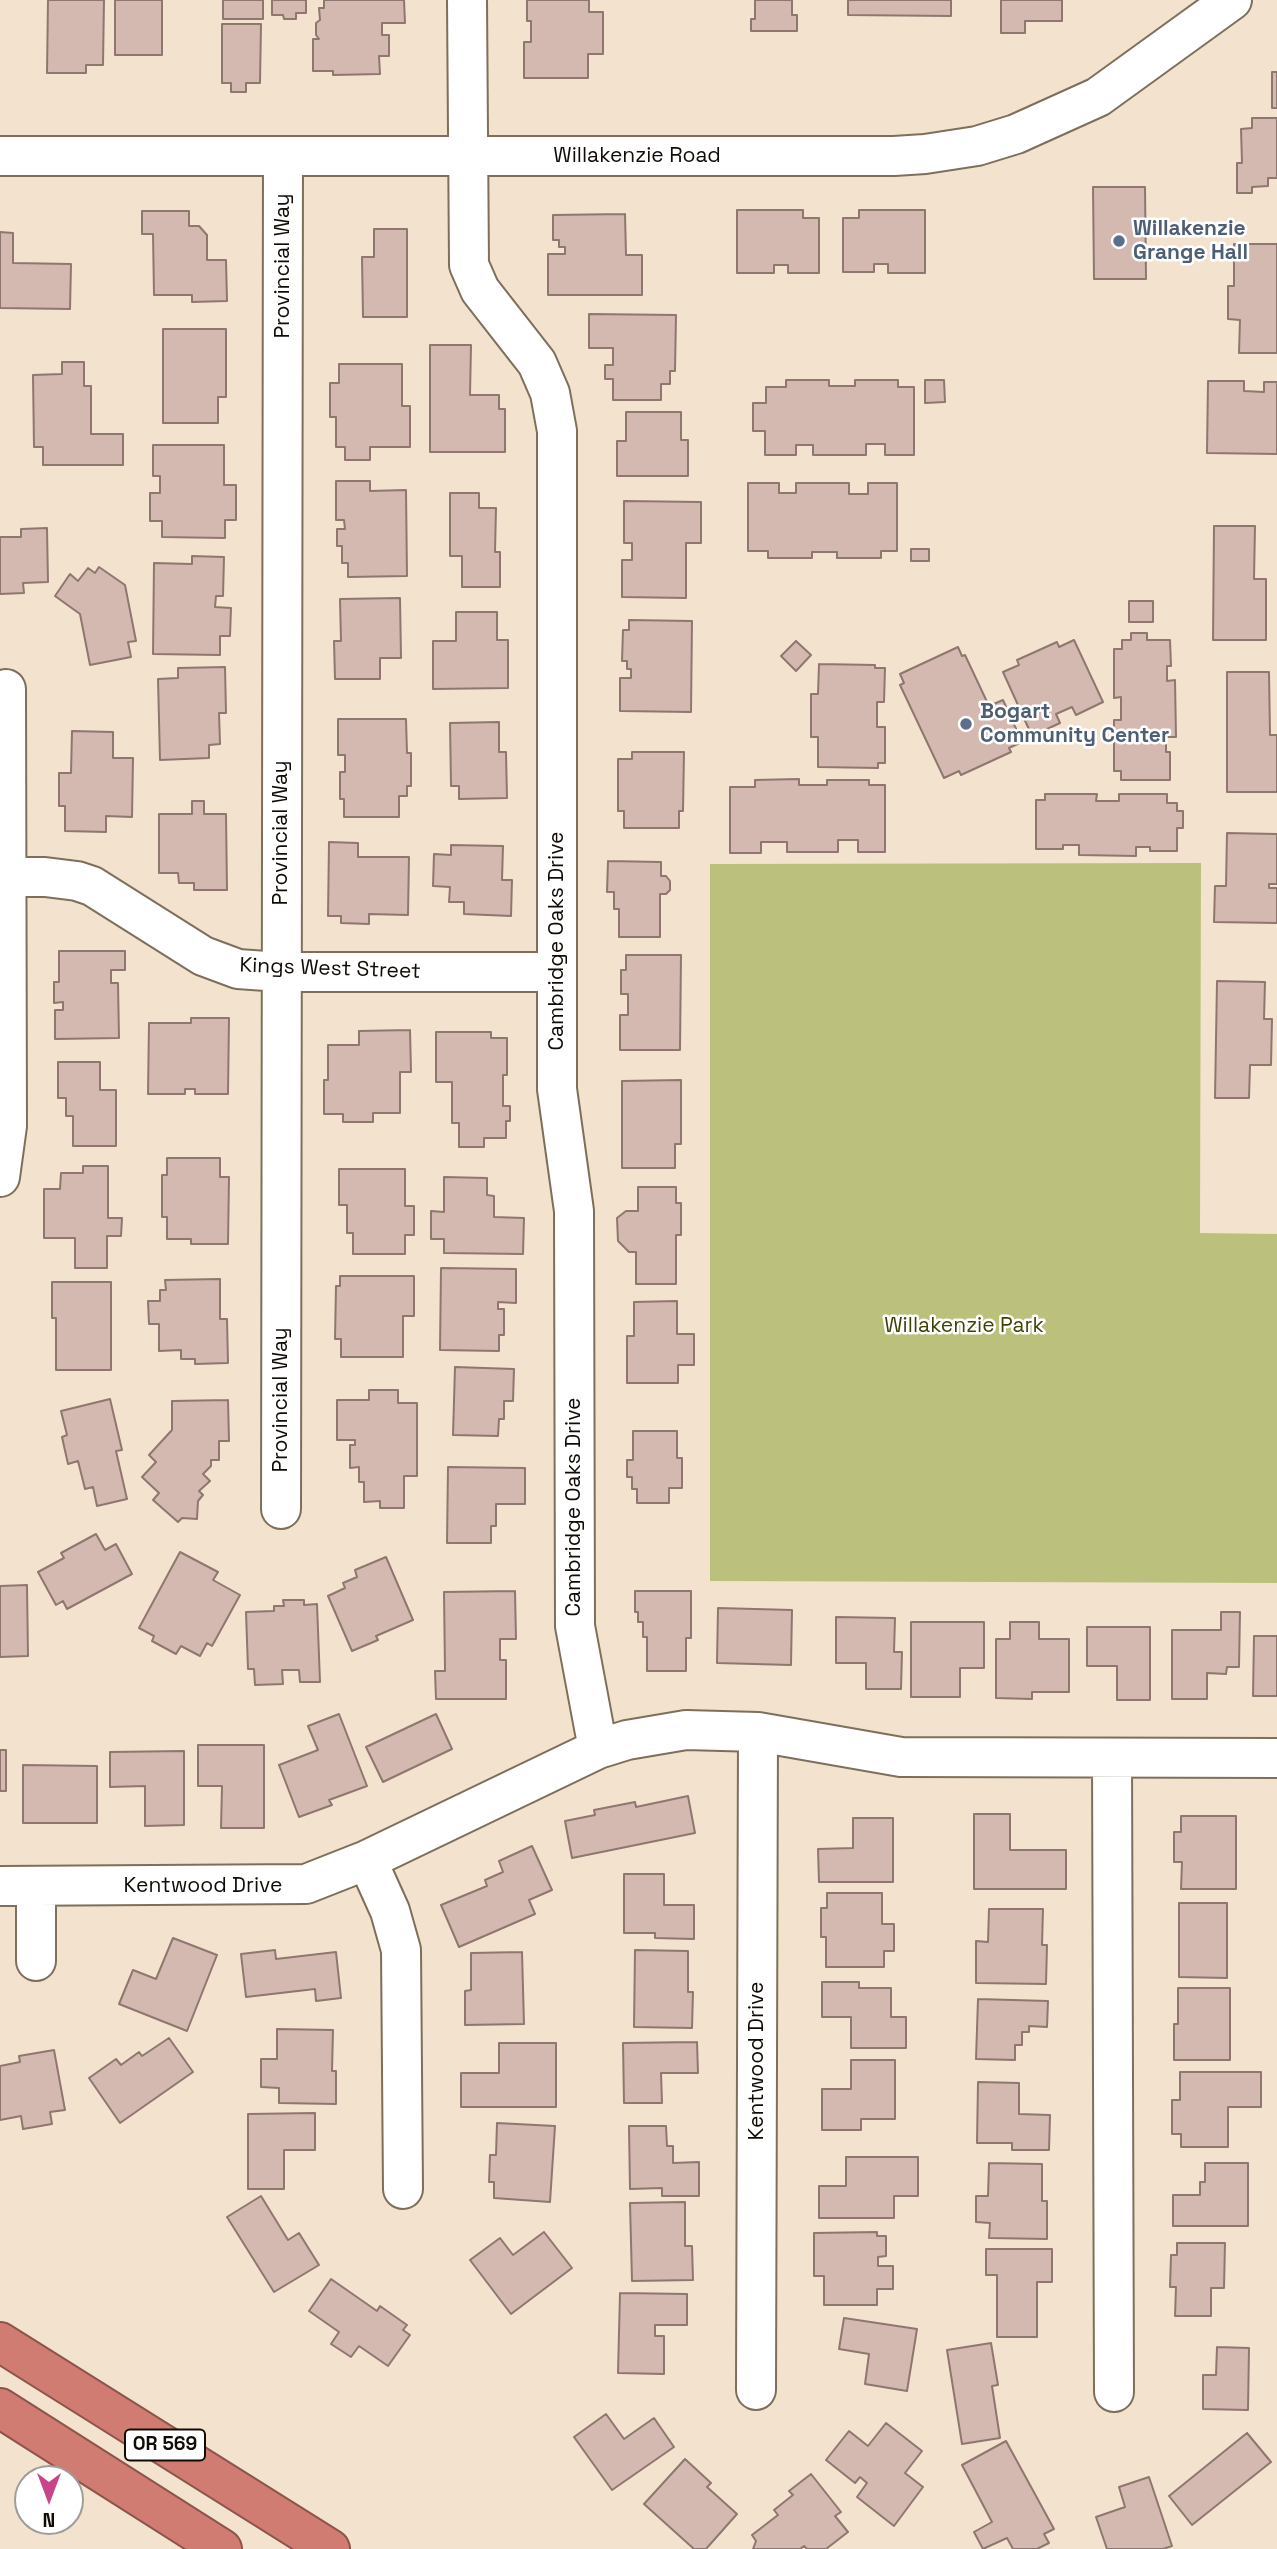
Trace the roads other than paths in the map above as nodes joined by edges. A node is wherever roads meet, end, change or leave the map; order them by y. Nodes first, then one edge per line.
1 (467, 0) edge
2 (1232, 0) edge
3 (468, 155) junction
4 (0, 156) edge
5 (283, 156) junction
6 (6, 689) dead end
7 (3, 877) edge
8 (281, 972) junction
9 (557, 972) junction
10 (0, 1177) edge
11 (281, 1509) dead end
12 (758, 1732) junction
13 (598, 1749) junction
14 (1112, 1758) junction
15 (1277, 1758) edge
16 (367, 1860) junction
17 (18, 1887) edge
18 (36, 1961) dead end
19 (404, 2189) dead end
20 (0, 2342) edge
21 (757, 2389) dead end
22 (1114, 2392) dead end
23 (0, 2408) edge
24 (222, 2549) edge
25 (330, 2549) edge

1 - 3 street, Cambridge Oaks Drive
2 - 3 street, Willakenzie Road
3 - 5 street, Willakenzie Road
3 - 9 street, Cambridge Oaks Drive
4 - 5 street, Willakenzie Road
5 - 8 street, Provincial Way
6 - 7 street
7 - 8 street, Kings West Street
7 - 10 street
8 - 9 street, Kings West Street
8 - 11 street, Provincial Way
9 - 13 street, Cambridge Oaks Drive
12 - 13 street, Kentwood Drive
12 - 14 street, Kentwood Drive
12 - 21 street, Kentwood Drive
13 - 16 street, Kentwood Drive
14 - 15 street, Kentwood Drive
14 - 22 street
16 - 17 street, Kentwood Drive
16 - 19 street
17 - 18 street, Kentwood Drive
20 - 25 highway, OR 569
23 - 24 highway, OR 569

